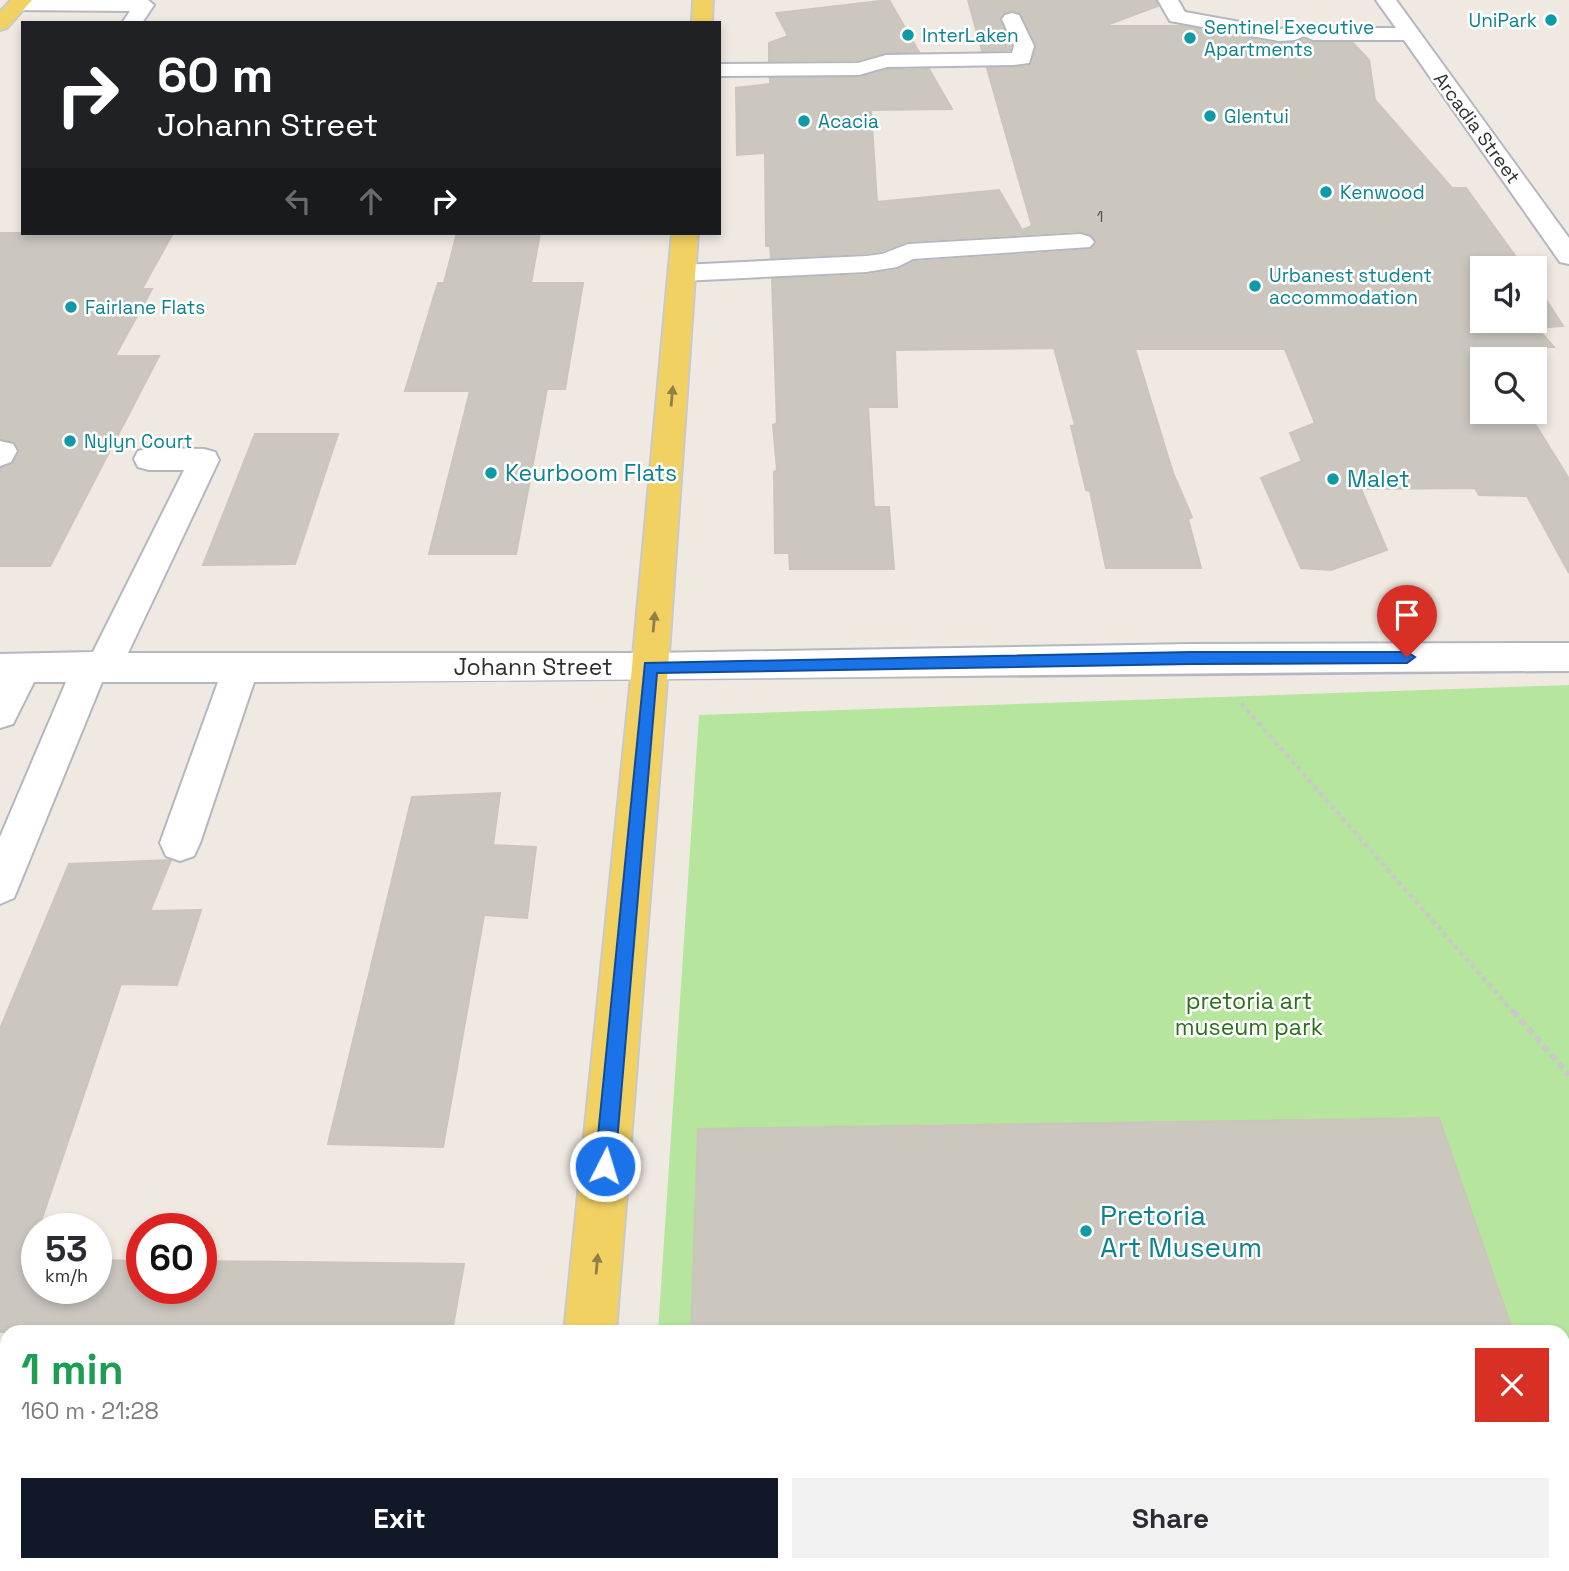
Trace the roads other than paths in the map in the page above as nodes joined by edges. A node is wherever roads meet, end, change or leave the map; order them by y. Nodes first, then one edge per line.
1 (704, 0) edge
2 (1168, 0) edge
3 (1386, 0) edge
4 (20, 3) edge
5 (1012, 19) dead end
6 (133, 21) edge
7 (702, 21) edge
8 (0, 24) edge
9 (1410, 34) junction
10 (721, 70) edge
11 (685, 235) edge
12 (1082, 242) dead end
13 (1569, 256) edge
14 (682, 273) junction
15 (149, 459) dead end
16 (1569, 657) edge
17 (98, 666) junction
18 (243, 666) junction
19 (650, 667) junction
20 (12, 668) edge
21 (0, 713) edge
22 (180, 843) dead end
23 (0, 885) edge
24 (591, 1325) edge

1 - 7 main road
2 - 9 street
3 - 9 street, Arcadia Street
4 - 6 street
4 - 8 main road
5 - 10 street
9 - 13 street, Arcadia Street
11 - 14 main road
12 - 14 street
19 -> 14 main road
15 - 17 street
16 - 19 street, Johann Street
17 - 18 street, Johann Street
17 - 20 street, Johann Street
17 - 23 street
18 - 19 street, Johann Street
18 - 22 street
24 -> 19 main road
20 - 21 street

